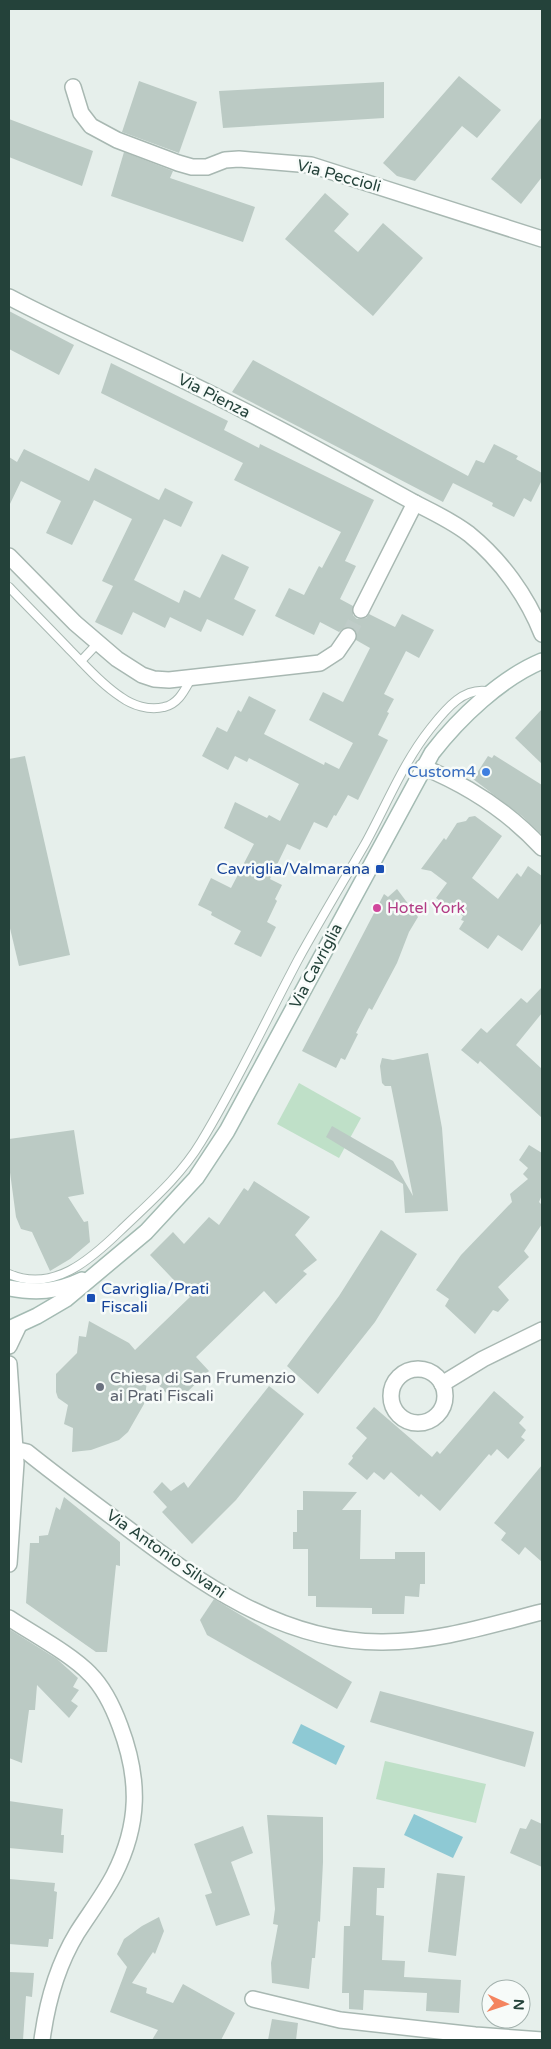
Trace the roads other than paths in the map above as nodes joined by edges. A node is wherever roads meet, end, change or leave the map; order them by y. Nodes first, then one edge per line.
1 (73, 87) dead end
2 (542, 239) edge
3 (9, 297) edge
4 (415, 503) junction
5 (9, 556) edge
6 (9, 587) edge
7 (361, 610) tunnel mouth
8 (542, 634) edge
9 (348, 636) tunnel mouth
10 (98, 643) junction
11 (81, 661) junction
12 (542, 661) edge
13 (192, 677) junction
14 (493, 692) junction
15 (423, 767) junction
16 (542, 848) edge
17 (9, 1274) edge
18 (92, 1276) junction
19 (9, 1288) edge
20 (14, 1327) edge
21 (542, 1330) edge
22 (9, 1346) edge
23 (9, 1364) edge
24 (442, 1384) dead end
25 (12, 1449) edge
26 (9, 1564) edge
27 (542, 1612) edge
28 (9, 1618) edge
29 (253, 1999) dead end
30 (499, 2039) edge
31 (42, 2040) edge
32 (542, 2040) edge

1 - 2 street, Via Peccioli
3 - 4 street, Via Pienza
4 - 7 street
4 - 8 street, Via Pienza
5 - 10 street
6 - 11 lane
9 - 13 street
10 - 11 lane
10 - 13 street
11 - 13 lane
12 - 14 street, Via Cavriglia
14 - 15 street, Via Cavriglia
14 - 17 lane
15 - 16 street
15 - 18 street, Via Cavriglia
18 - 19 street, Via Cavriglia
18 - 20 street, Via Cavriglia
20 - 22 street
21 - 24 street
23 - 25 street
25 - 26 street
25 - 27 street, Via Antonio Silvani
28 - 31 street
29 - 30 street
30 - 32 street

